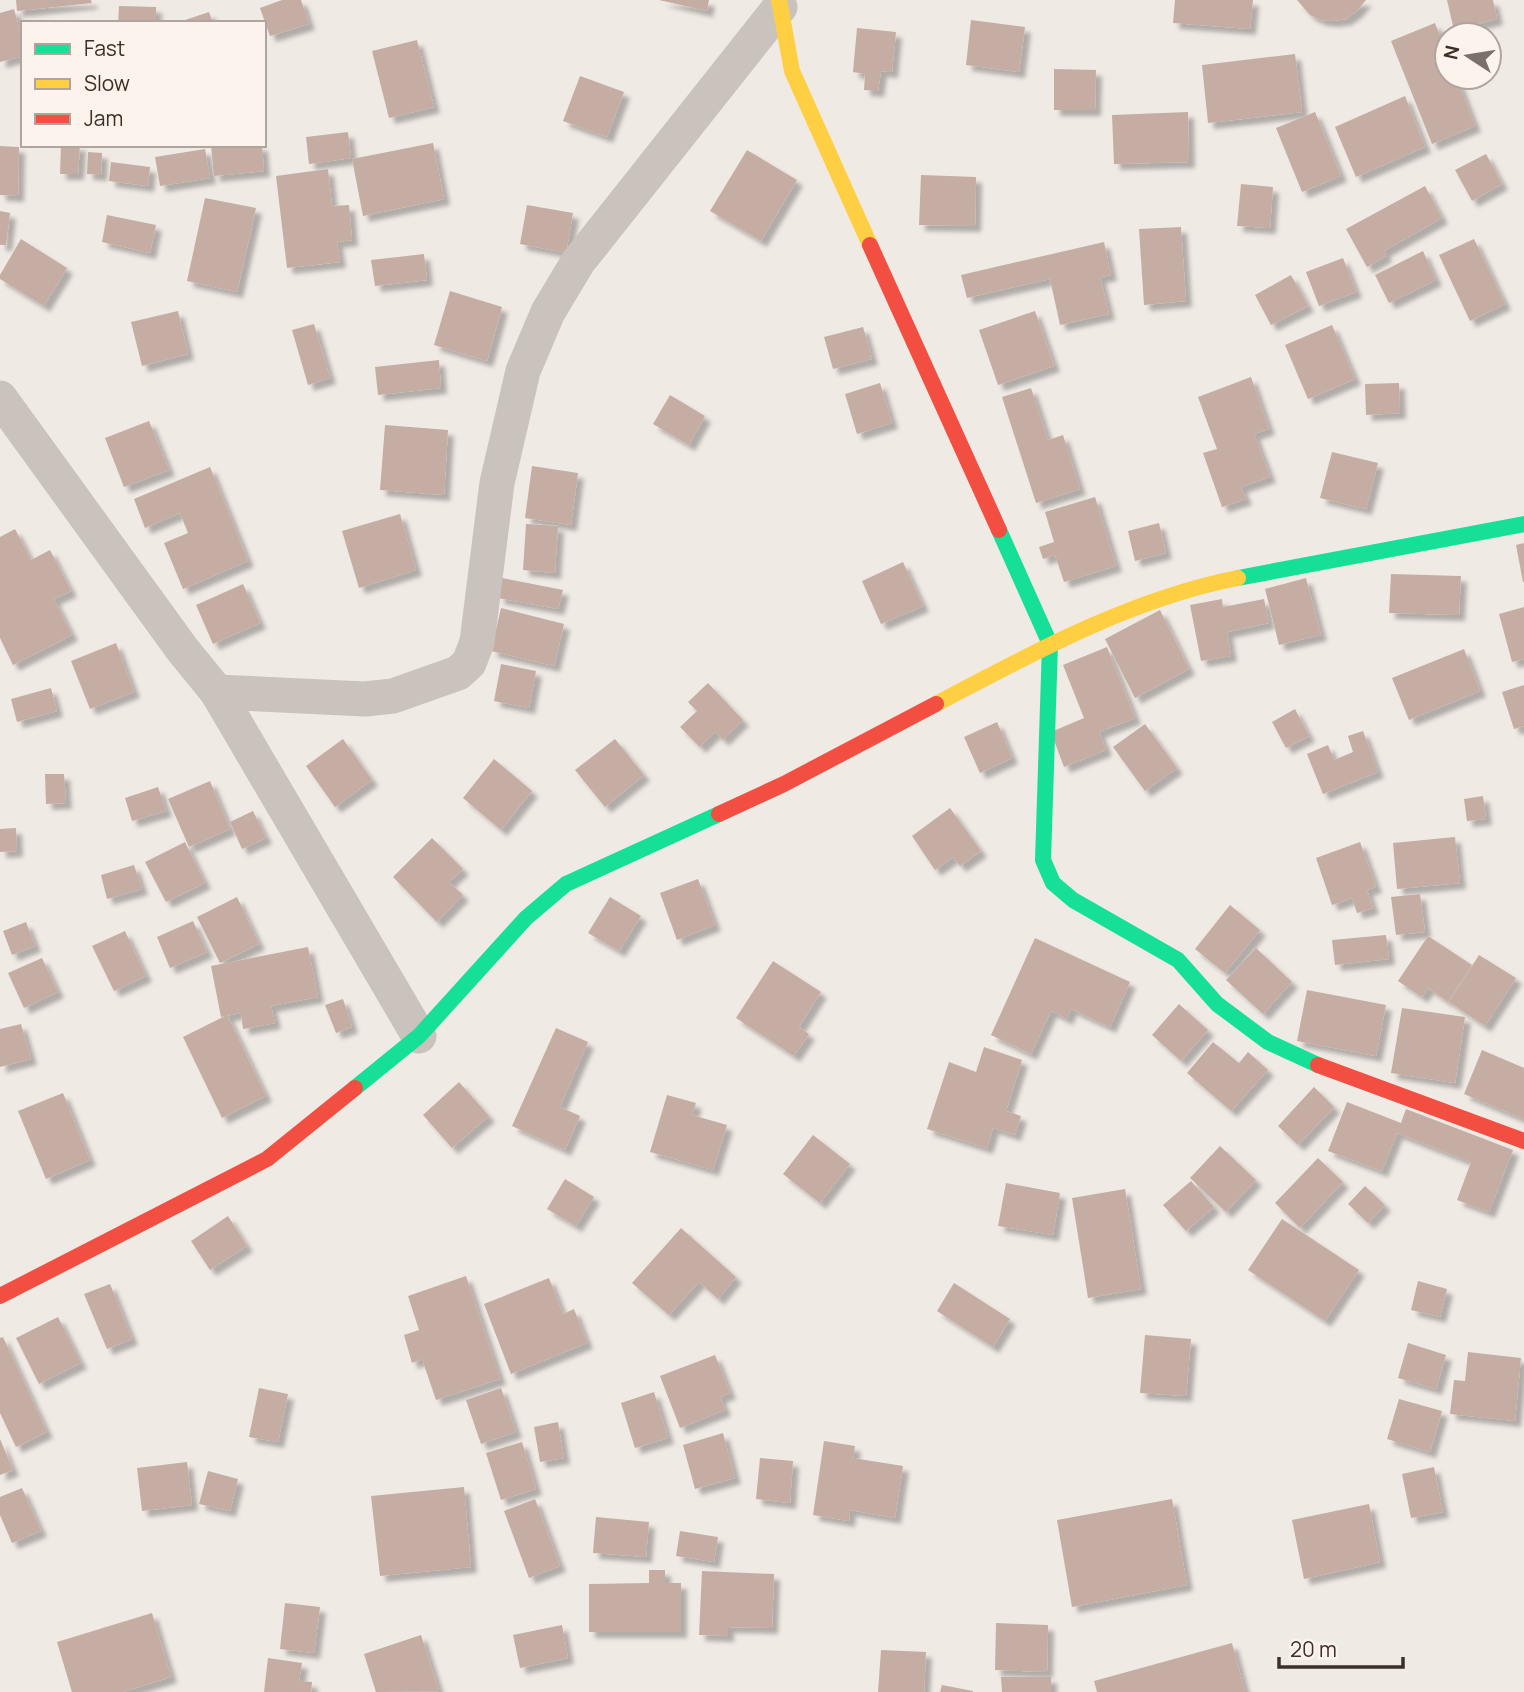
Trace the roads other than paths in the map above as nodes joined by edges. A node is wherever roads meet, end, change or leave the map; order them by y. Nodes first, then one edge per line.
1 (779, 4) edge
2 (0, 398) edge
3 (1524, 524) edge
4 (1050, 644) junction
5 (217, 692) junction
6 (419, 1036) junction
7 (1524, 1141) edge
8 (0, 1296) edge

1 - 4 street
1 - 5 street
2 - 5 street
3 - 4 street
4 - 6 street
4 - 7 street
5 - 6 street
6 - 8 street

